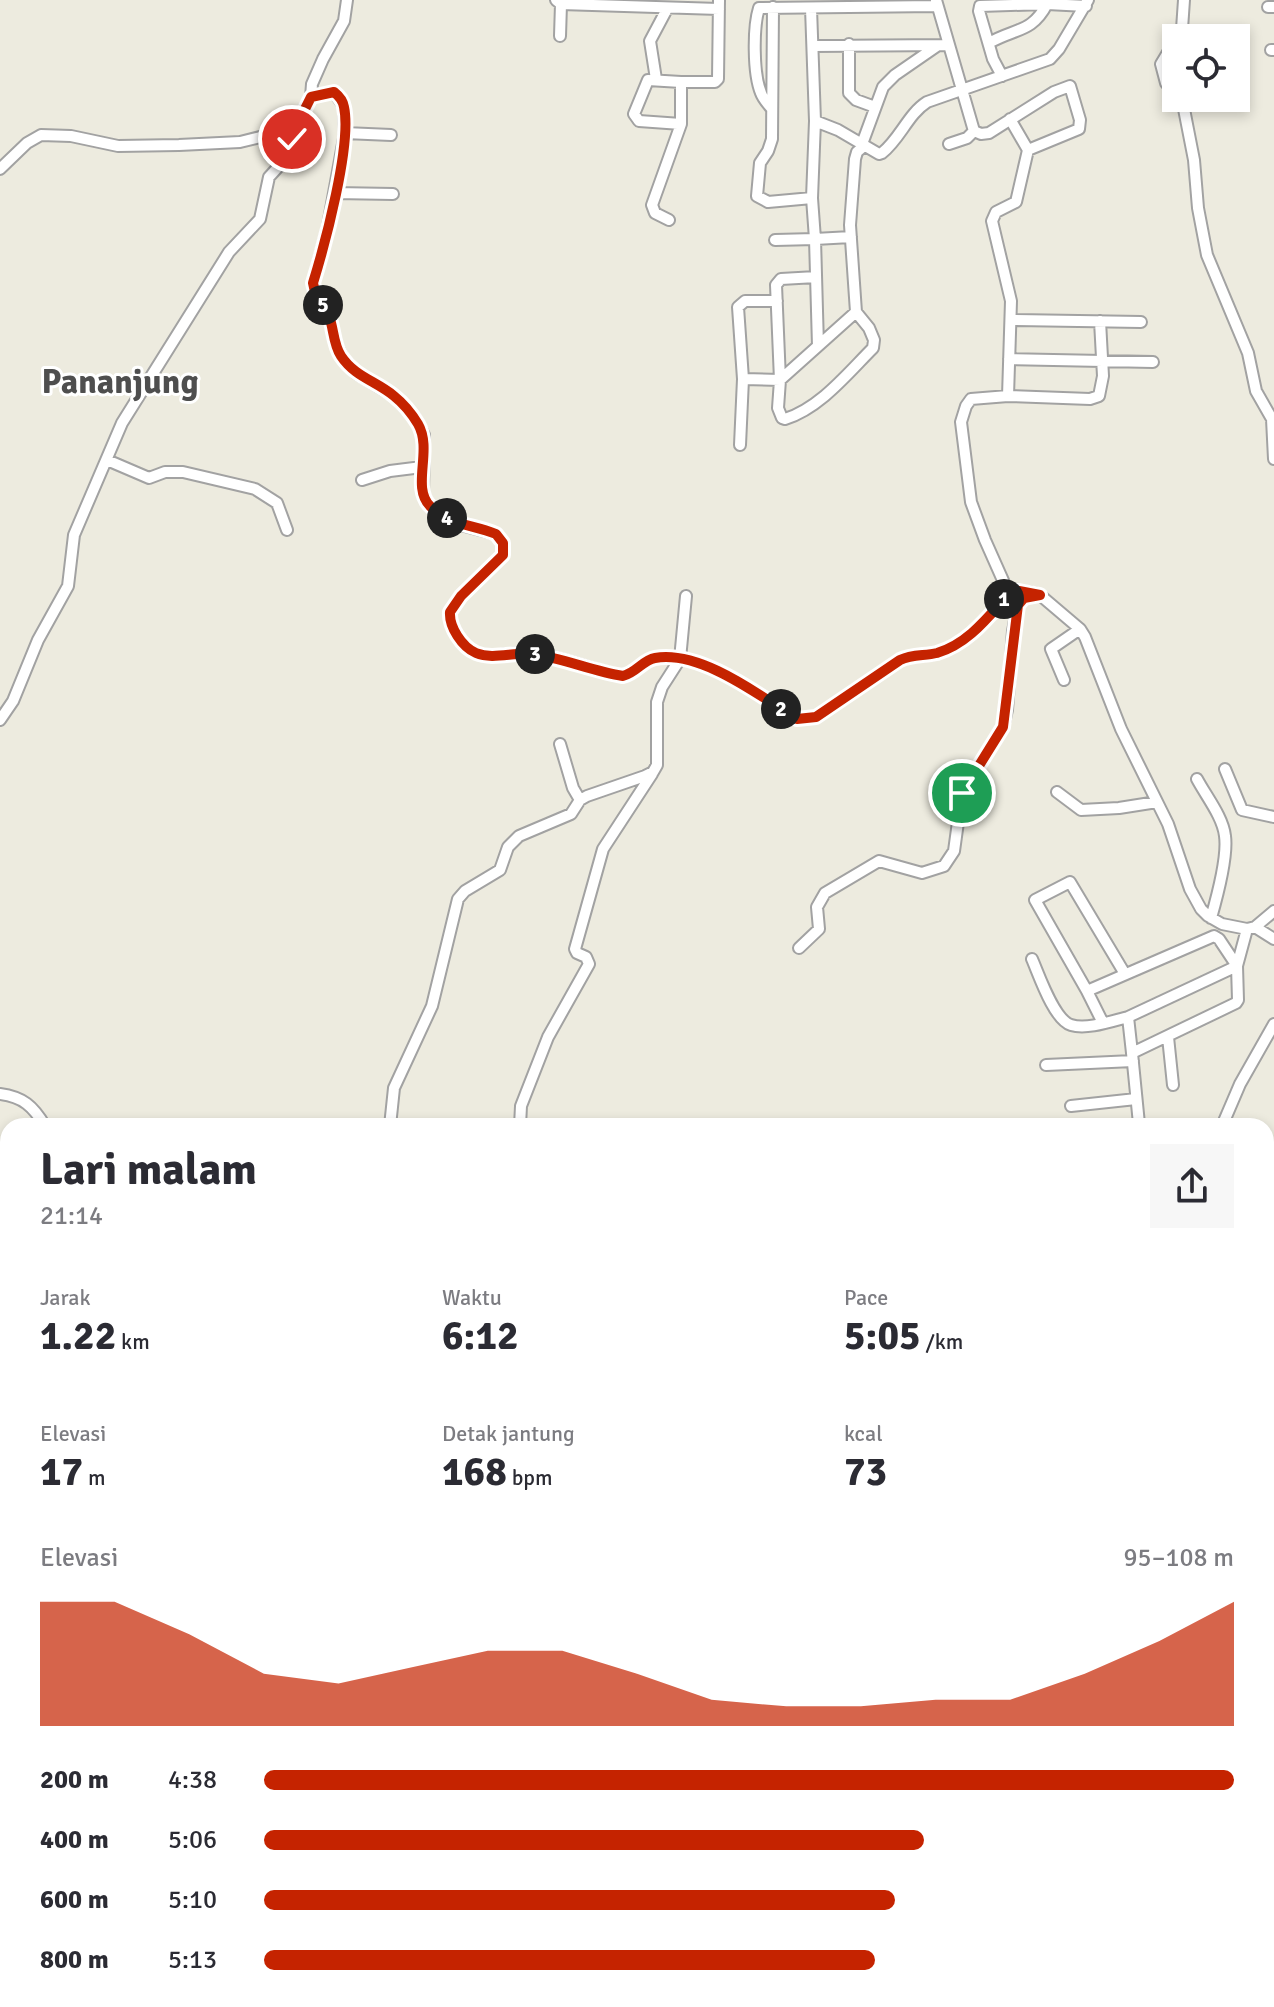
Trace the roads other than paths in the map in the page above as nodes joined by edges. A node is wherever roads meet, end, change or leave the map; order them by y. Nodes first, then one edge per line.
1 (347, 0) edge
2 (1184, 0) edge
3 (559, 2) edge
4 (936, 3) edge
5 (1087, 3) edge
6 (1047, 4) junction
7 (719, 5) edge
8 (773, 7) junction
9 (811, 8) junction
10 (667, 9) junction
11 (1182, 24) edge
12 (560, 36) dead end
13 (989, 43) junction
14 (849, 44) junction
15 (813, 46) junction
16 (942, 46) junction
17 (1002, 76) junction
18 (656, 79) junction
19 (681, 82) junction
20 (962, 89) junction
21 (311, 97) junction
22 (875, 107) junction
23 (772, 109) junction
24 (1185, 112) edge
25 (1010, 119) junction
26 (815, 121) junction
27 (681, 124) junction
28 (289, 131) junction
29 (974, 131) junction
30 (345, 133) junction
31 (391, 135) dead end
32 (949, 144) dead end
33 (863, 145) junction
34 (1028, 150) junction
35 (0, 169) edge
36 (335, 193) junction
37 (393, 194) dead end
38 (812, 198) junction
39 (669, 220) dead end
40 (851, 237) junction
41 (815, 239) junction
42 (775, 240) dead end
43 (816, 277) junction
44 (777, 301) junction
45 (856, 312) junction
46 (1011, 320) junction
47 (1100, 321) junction
48 (1141, 322) dead end
49 (818, 346) junction
50 (1009, 359) junction
51 (1101, 362) junction
52 (1153, 362) dead end
53 (743, 379) junction
54 (780, 380) junction
55 (1008, 396) junction
56 (740, 445) dead end
57 (1274, 459) edge
58 (107, 460) junction
59 (422, 467) junction
60 (362, 480) dead end
61 (287, 530) dead end
62 (1009, 594) junction
63 (1040, 595) junction
64 (686, 596) dead end
65 (1080, 629) junction
66 (680, 659) junction
67 (1064, 680) dead end
68 (0, 720) edge
69 (560, 744) dead end
70 (1225, 769) dead end
71 (653, 772) junction
72 (1197, 779) dead end
73 (1057, 792) dead end
74 (580, 800) junction
75 (1157, 802) junction
76 (1274, 817) edge
77 (1274, 911) edge
78 (1211, 918) junction
79 (1251, 928) junction
80 (1274, 939) edge
81 (799, 948) dead end
82 (1032, 959) dead end
83 (1237, 966) junction
84 (1125, 974) junction
85 (1087, 991) junction
86 (1128, 1017) junction
87 (1103, 1023) junction
88 (1274, 1024) edge
89 (1168, 1037) junction
90 (1132, 1057) junction
91 (1046, 1065) dead end
92 (1173, 1085) dead end
93 (0, 1094) edge
94 (1136, 1099) junction
95 (1071, 1106) dead end
96 (39, 1118) edge
97 (391, 1118) edge
98 (520, 1118) edge
99 (1138, 1118) edge
100 (1225, 1118) edge

1 - 21 street
2 - 11 street
3 - 10 street
3 - 12 street
4 - 9 street
4 - 16 street
5 - 6 street
5 - 17 street
6 - 13 street
6 - 13 street
7 - 10 street
7 - 19 street
8 - 9 street
8 - 23 street
8 - 23 street
9 - 15 street
10 - 18 street
13 - 17 street
14 - 15 street
14 - 16 street
14 - 22 street
15 - 26 street
16 - 20 street
16 - 22 street
17 - 20 street
18 - 19 street
18 - 27 street
19 - 27 street
20 - 29 street
20 - 33 street
21 - 28 street
21 - 30 street
22 - 33 street
23 - 38 street
24 - 57 street
25 - 29 street
25 - 34 street
25 - 34 street
26 - 33 street
26 - 38 street
27 - 39 street
28 - 35 street
28 - 58 street
29 - 32 street
30 - 31 street
30 - 36 street
33 - 40 street
34 - 46 street
36 - 37 street
36 - 59 street
38 - 41 street
40 - 41 street
40 - 45 street
41 - 42 street
41 - 43 street
43 - 44 street
43 - 49 street
44 - 53 street
44 - 54 street
45 - 49 street
45 - 54 street
46 - 47 street
46 - 50 street
47 - 48 street
47 - 51 street
49 - 54 street
50 - 51 street
50 - 55 street
51 - 52 street
51 - 55 street
53 - 54 street
53 - 56 street
55 - 62 street
58 - 61 street
58 - 68 street
59 - 60 street
59 - 66 street
62 - 63 street
62 - 66 street
63 - 65 street
63 - 81 street
64 - 66 street
65 - 67 street
65 - 75 street
66 - 71 street
69 - 74 street
70 - 76 street
71 - 74 street
71 - 98 street
72 - 78 street
73 - 75 street
74 - 97 street
75 - 78 street
77 - 79 street
78 - 79 street
79 - 80 street
79 - 83 street
82 - 87 street
83 - 84 street
83 - 86 street
83 - 89 street
84 - 85 street
84 - 85 street
85 - 87 street
86 - 87 street
86 - 90 street
88 - 100 street
89 - 90 street
89 - 92 street
90 - 91 street
90 - 94 street
93 - 96 street
94 - 95 street
94 - 99 street

